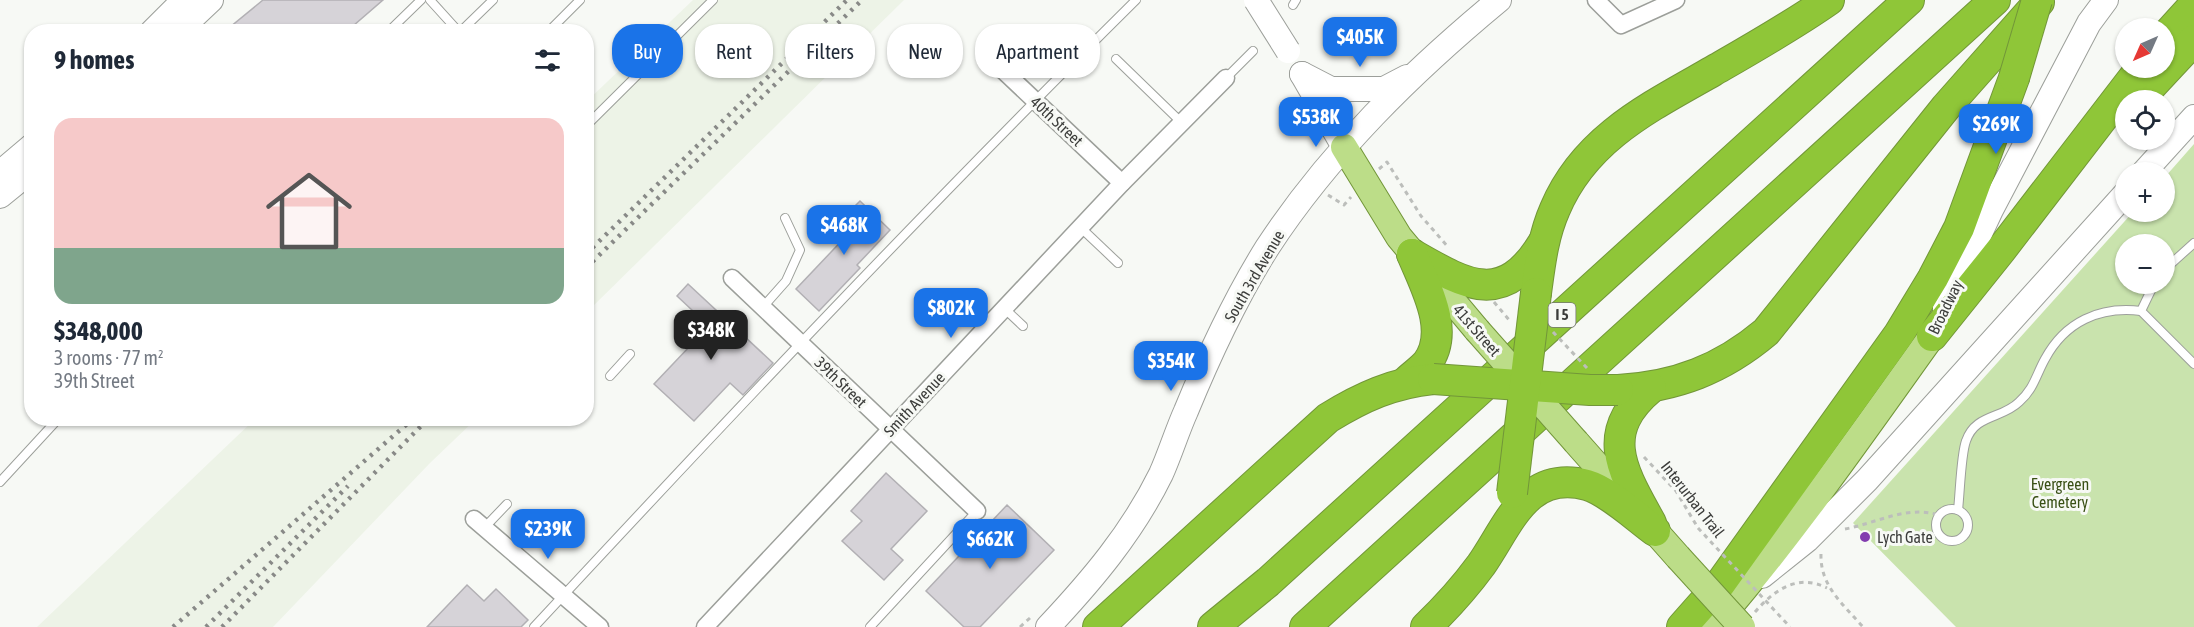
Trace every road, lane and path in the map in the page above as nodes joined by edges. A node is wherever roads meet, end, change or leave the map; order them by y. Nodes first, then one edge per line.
1 (184, 0) edge
2 (211, 0) edge
3 (421, 0) edge
4 (430, 0) edge
5 (493, 0) edge
6 (580, 0) edge
7 (713, 0) edge
8 (1136, 0) edge
9 (1256, 0) edge
10 (1499, 0) edge
11 (1596, 0) edge
12 (1676, 0) edge
13 (1829, 0) edge
14 (1909, 0) edge
15 (1995, 0) edge
16 (2039, 0) edge
17 (2106, 0) edge
18 (2194, 5) edge
19 (160, 24) edge
20 (186, 24) edge
21 (396, 24) edge
22 (452, 24) edge
23 (468, 24) edge
24 (556, 24) edge
25 (2175, 26) edge
26 (2194, 40) edge
27 (1253, 51) dead end
28 (1116, 59) dead end
29 (1418, 72) junction
30 (1302, 74) junction
31 (1011, 78) edge
32 (1226, 78) joint
33 (2132, 78) edge
34 (2147, 90) edge
35 (1035, 100) junction
36 (2194, 117) edge
37 (594, 118) edge
38 (1182, 123) junction
39 (2115, 126) edge
40 (1344, 147) junction
41 (24, 153) edge
42 (2153, 162) edge
43 (0, 173) edge
44 (24, 176) edge
45 (1122, 183) junction
46 (0, 196) edge
47 (2115, 205) edge
48 (785, 218) dead end
49 (1080, 227) junction
50 (1544, 243) junction
51 (2194, 243) edge
52 (2001, 250) junction
53 (1412, 254) junction
54 (2175, 260) edge
55 (1118, 263) dead end
56 (732, 278) dead end
57 (2149, 294) edge
58 (1494, 302) dead end
59 (763, 307) junction
60 (1004, 308) junction
61 (2140, 311) junction
62 (1023, 326) dead end
63 (1531, 331) junction
64 (1932, 336) junction
65 (801, 343) junction
66 (630, 354) dead end
67 (2194, 364) edge
68 (610, 376) dead end
69 (1419, 381) junction
70 (1526, 385) junction
71 (1651, 388) junction
72 (1604, 390) junction
73 (52, 426) edge
74 (891, 428) junction
75 (1639, 452) dead end
76 (0, 482) edge
77 (507, 504) dead end
78 (1958, 510) junction
79 (977, 511) joint
80 (1939, 515) junction
81 (1507, 522) junction
82 (479, 523) joint
83 (1829, 525) junction
84 (1655, 531) junction
85 (1821, 552) dead end
86 (1828, 588) junction
87 (1743, 590) junction
88 (563, 595) junction
89 (1748, 620) edge
90 (534, 627) edge
91 (600, 627) edge
92 (705, 627) edge
93 (870, 627) edge
94 (1048, 627) edge
95 (1098, 627) edge
96 (1213, 627) edge
97 (1305, 627) edge
98 (1426, 627) edge
99 (1682, 627) edge
100 (1712, 627) edge
101 (1790, 627) edge
102 (1863, 627) edge

1 - 19 street
2 - 20 street
3 - 21 lane
4 - 22 lane
5 - 23 lane
6 - 24 lane
7 - 37 lane
8 - 35 lane
9 - 30 street, 41st Street, bridge
10 - 29 street
11 - 12 street
13 - 50 highway
14 - 96 highway, I 5
15 - 97 highway
16 - 71 highway
16 - 99 highway, bridge
17 - 64 street, Broadway
18 - 25 highway
26 - 34 highway
27 - 32 lane
28 - 38 lane
29 - 30 street
29 - 40 street, South 3rd Avenue
30 - 40 street, 41st Street
31 - 35 street, 40th Street
32 - 38 street, Smith Avenue
33 - 52 highway
35 - 45 street, 40th Street
35 - 65 lane
36 - 42 street
38 - 45 street, Smith Avenue
39 - 52 highway
40 - 53 main road, 41st Street
40 - 94 street, South 3rd Avenue
41 - 43 street
44 - 46 street
45 - 49 street, Smith Avenue
47 - 83 street, Broadway
48 - 59 lane
49 - 55 lane
49 - 60 street, Smith Avenue
50 - 53 highway
50 - 63 highway, bridge
51 - 54 lane
52 - 64 highway
53 - 69 highway
53 - 70 main road, 41st Street, bridge
56 - 59 street, 39th Street
57 - 61 lane
58 - 63 path, bridge
59 - 65 street, 39th Street
60 - 62 lane
60 - 74 street, Smith Avenue
61 - 67 lane
61 - 78 lane
63 - 70 highway, bridge
63 - 72 path, bridge
64 - 87 main road, Broadway
65 - 74 street, 39th Street
65 - 88 lane
66 - 68 lane
69 - 70 highway, bridge
69 - 95 highway
70 - 72 highway, bridge
70 - 81 highway, bridge
70 - 84 main road, 41st Street, bridge
71 - 72 highway
71 - 84 highway
73 - 76 lane
74 - 79 street, 39th Street
74 - 92 street, Smith Avenue
75 - 101 path, Interurban Trail, bridge
77 - 82 lane
78 - 80 lane
78 - 80 lane
79 - 93 lane
80 - 83 path
81 - 84 highway
81 - 98 highway
82 - 88 street
83 - 87 street, Broadway
84 - 89 main road, 41st Street, bridge
85 - 86 path
86 - 89 path
86 - 102 path
87 - 100 main road, Broadway
88 - 90 lane
88 - 91 street

